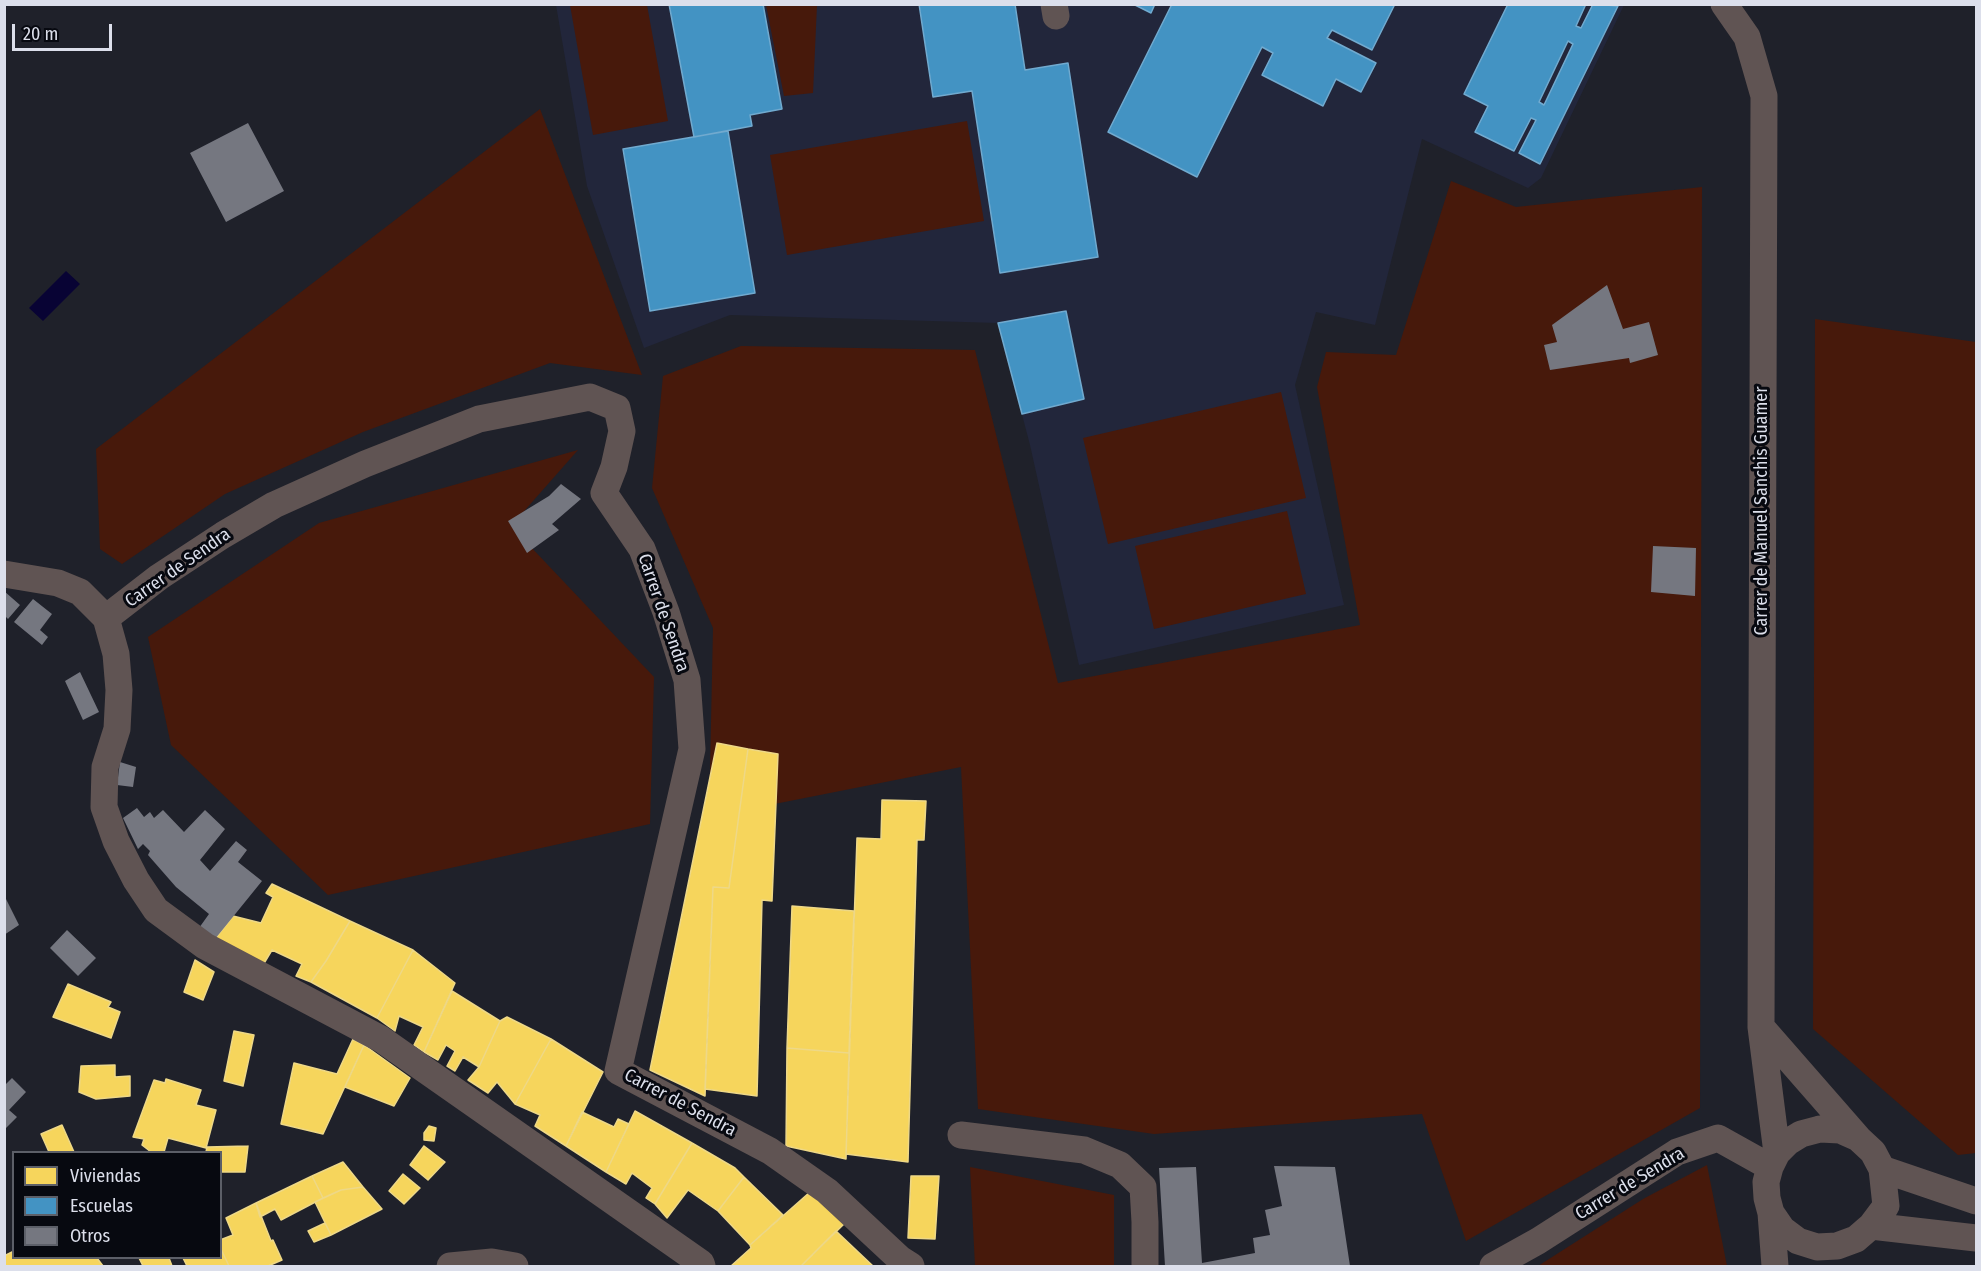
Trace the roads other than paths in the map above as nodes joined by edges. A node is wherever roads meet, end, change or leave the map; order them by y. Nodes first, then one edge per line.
1 (1724, 4) edge
2 (4, 574) edge
3 (106, 618) junction
4 (1761, 1027) junction
5 (962, 1135) dead end
6 (1858, 1138) junction
7 (1773, 1160) junction
8 (1882, 1169) junction
9 (1977, 1201) edge
10 (1771, 1213) junction
11 (1871, 1226) junction
12 (1977, 1238) edge
13 (450, 1266) edge
14 (515, 1266) edge
15 (702, 1266) edge
16 (911, 1266) edge
17 (1145, 1266) edge
18 (1492, 1266) edge
19 (1775, 1266) edge

1 - 4 street, Carrer de Manuel Sanchis Guamer
2 - 3 street, Carrer de Sendra
3 - 15 street, Carrer de Sendra
3 - 16 street, Carrer de Sendra
4 - 6 street
4 - 7 street, Carrer de Manuel Sanchis Guamer
5 - 17 street
6 - 7 street
6 - 8 street
7 - 10 street
7 - 18 street, Carrer de Sendra
8 - 9 street
8 - 11 street
10 - 11 street
10 - 19 street
11 - 12 street
13 - 14 street

